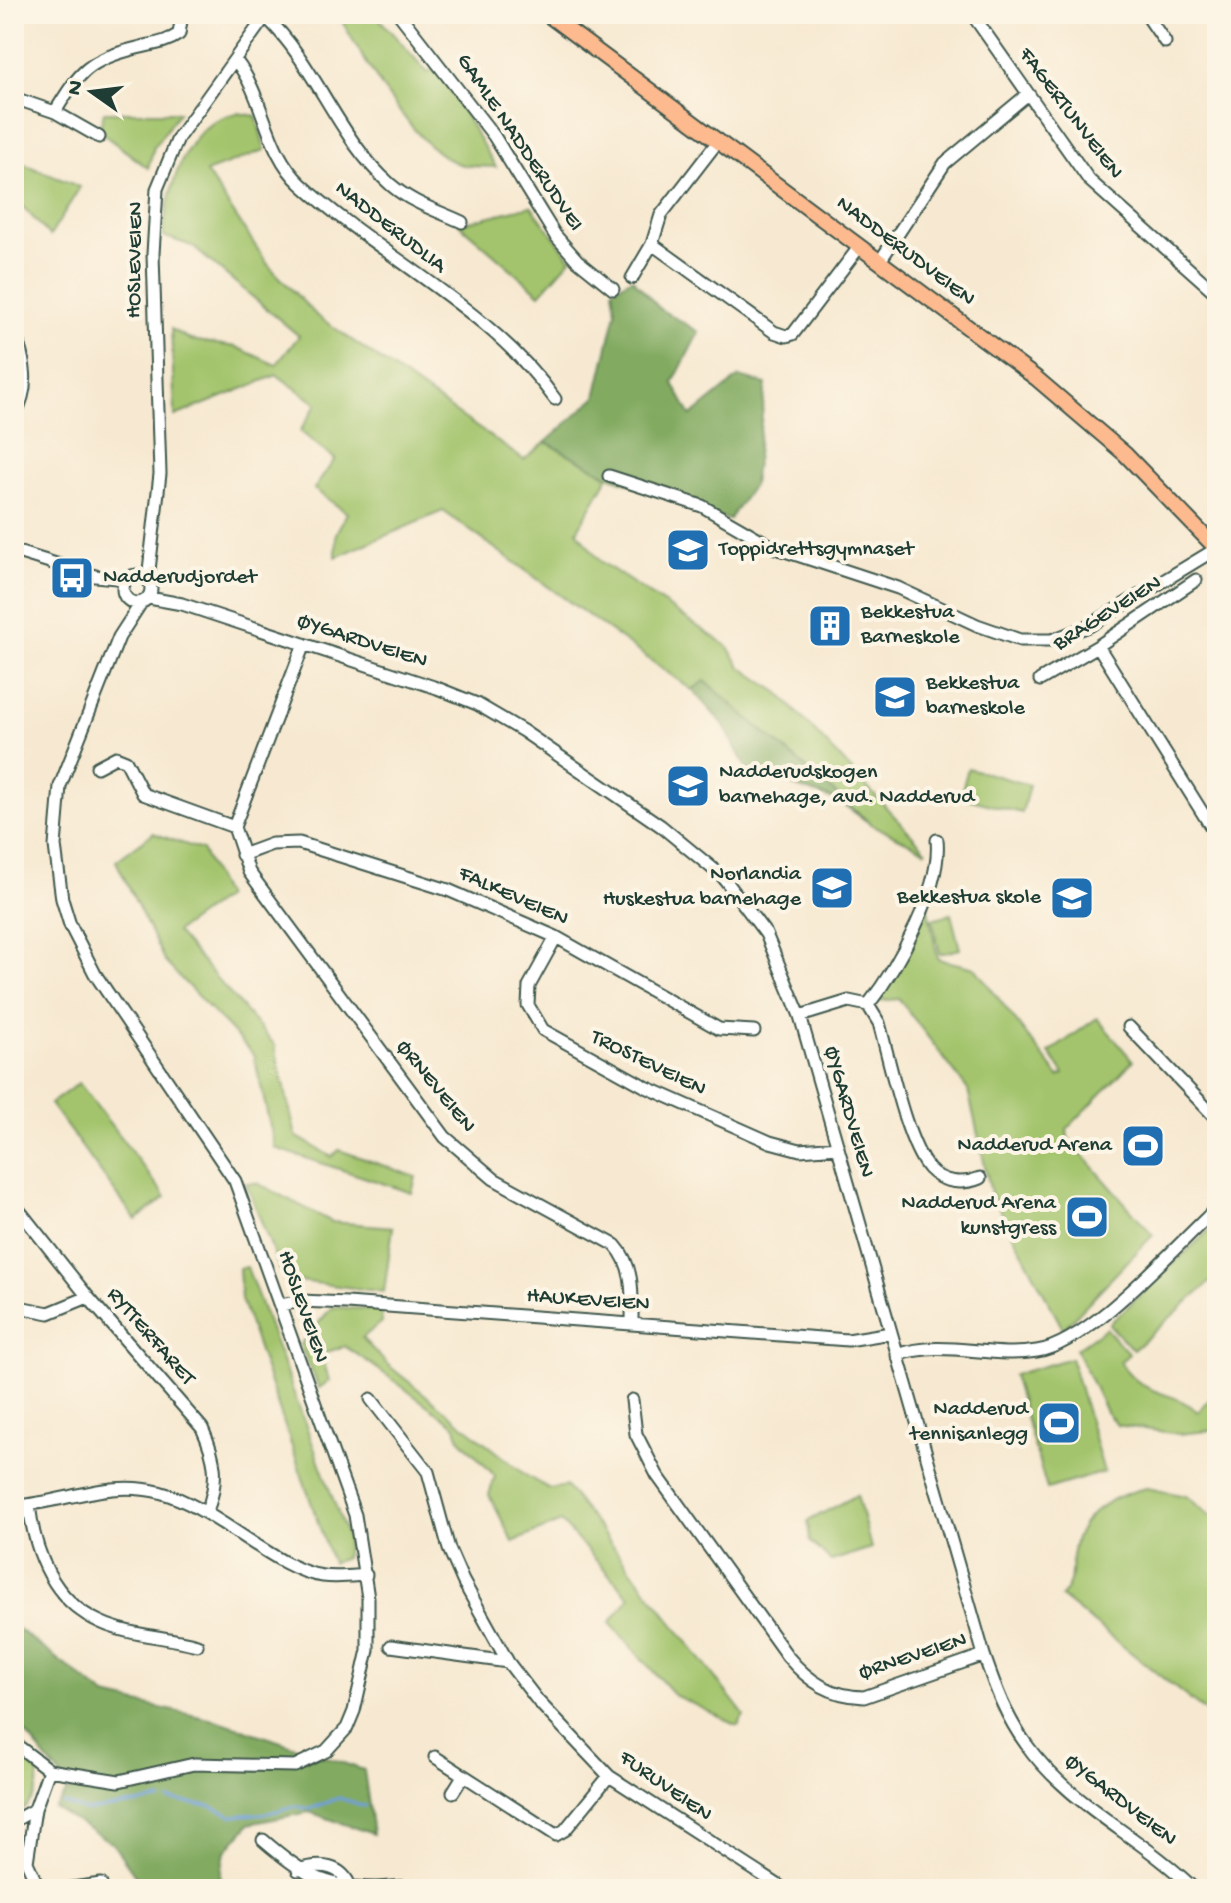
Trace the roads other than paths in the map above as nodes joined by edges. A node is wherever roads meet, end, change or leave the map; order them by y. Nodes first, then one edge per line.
1 (182, 14) edge
2 (399, 14) edge
3 (547, 14) edge
4 (972, 14) edge
5 (1146, 14) edge
6 (266, 15) edge
7 (1165, 42) dead end
8 (236, 61) junction
9 (1028, 94) junction
10 (14, 98) edge
11 (55, 112) junction
12 (99, 137) dead end
13 (719, 140) junction
14 (462, 222) dead end
15 (652, 244) junction
16 (860, 246) junction
17 (880, 261) junction
18 (632, 278) dead end
19 (613, 289) dead end
20 (1217, 294) edge
21 (14, 331) edge
22 (555, 399) dead end
23 (14, 416) edge
24 (609, 476) dead end
25 (153, 539) junction
26 (1217, 549) edge
27 (14, 551) edge
28 (1196, 580) dead end
29 (149, 582) junction
30 (128, 586) junction
31 (145, 600) junction
32 (180, 603) junction
33 (119, 637) junction
34 (304, 644) junction
35 (1098, 646) junction
36 (1040, 680) dead end
37 (97, 767) dead end
38 (234, 827) junction
39 (1217, 836) edge
40 (937, 840) dead end
41 (242, 855) junction
42 (556, 937) junction
43 (868, 1005) junction
44 (800, 1016) junction
45 (1129, 1027) dead end
46 (754, 1031) dead end
47 (1217, 1119) edge
48 (838, 1147) junction
49 (980, 1178) dead end
50 (14, 1204) edge
51 (1217, 1208) edge
52 (88, 1297) junction
53 (281, 1305) junction
54 (14, 1306) edge
55 (632, 1324) junction
56 (891, 1333) junction
57 (897, 1355) junction
58 (371, 1399) dead end
59 (632, 1400) dead end
60 (29, 1505) junction
61 (14, 1506) edge
62 (207, 1511) junction
63 (366, 1575) junction
64 (197, 1645) dead end
65 (391, 1646) dead end
66 (984, 1655) junction
67 (508, 1662) junction
68 (14, 1743) edge
69 (435, 1757) dead end
70 (49, 1770) junction
71 (463, 1776) junction
72 (609, 1776) junction
73 (453, 1792) dead end
74 (35, 1809) junction
75 (14, 1821) edge
76 (263, 1840) dead end
77 (101, 1884) dead end
78 (352, 1888) edge
79 (39, 1889) edge
80 (65, 1889) edge
81 (417, 1889) edge
82 (784, 1889) edge
83 (1194, 1889) edge

1 - 11 street
2 - 19 street, GAMLE NADDERUDVEI
3 - 13 main road, NADDERUDVEIEN
4 - 9 street, FAGERTUNVEIEN
5 - 7 street
6 - 8 street, HOSLEVEIEN
6 - 14 street
8 - 22 street, NADDERUDLIA
8 - 25 street, HOSLEVEIEN
9 - 17 street
9 - 20 street, FAGERTUNVEIEN
10 - 11 street
11 - 12 street
13 - 15 street
13 - 16 main road, NADDERUDVEIEN
15 - 16 street
15 - 18 street
16 - 17 main road, NADDERUDVEIEN
17 - 26 main road, NADDERUDVEIEN
21 - 23 street
24 - 26 street
25 - 29 street, HOSLEVEIEN
25 - 30 street, HOSLEVEIEN
27 - 30 street
28 - 35 street, BRAGEVEIEN
29 - 30 street
29 - 31 street, HOSLEVEIEN
29 - 32 street, ØYGARDVEIEN
30 - 31 street, ØYGARDVEIEN
30 - 33 street, HOSLEVEIEN
31 - 32 street, ØYGARDVEIEN
31 - 33 street, HOSLEVEIEN
32 - 34 street, ØYGARDVEIEN
33 - 53 street, HOSLEVEIEN
34 - 38 street
34 - 44 street, ØYGARDVEIEN
35 - 36 street, BRAGEVEIEN
35 - 39 street
37 - 38 street
38 - 41 street, ØRNEVEIEN
40 - 43 street
41 - 42 street, FALKEVEIEN
41 - 55 street, ØRNEVEIEN
42 - 46 street, FALKEVEIEN
42 - 48 street, TROSTEVEIEN
43 - 44 street
43 - 49 street
44 - 48 street, ØYGARDVEIEN
45 - 47 street
48 - 56 street, ØYGARDVEIEN
50 - 52 street, RYTTERFARET
51 - 57 street
52 - 54 street
52 - 62 street, RYTTERFARET
53 - 55 street, HAUKEVEIEN
53 - 63 street, HOSLEVEIEN
55 - 56 street, HAUKEVEIEN
56 - 57 street, ØYGARDVEIEN
57 - 66 street, ØYGARDVEIEN
58 - 67 street, FURUVEIEN
59 - 66 street, ØRNEVEIEN
60 - 61 street
60 - 62 street
60 - 64 street
62 - 63 street
63 - 70 street, HOSLEVEIEN
65 - 67 street
66 - 83 street, ØYGARDVEIEN
67 - 72 street, FURUVEIEN
68 - 70 street, HOSLEVEIEN
69 - 71 street
70 - 74 street
71 - 72 street
71 - 73 street
72 - 82 street, FURUVEIEN
74 - 75 street
74 - 79 street
76 - 78 street
77 - 80 street
78 - 81 street

